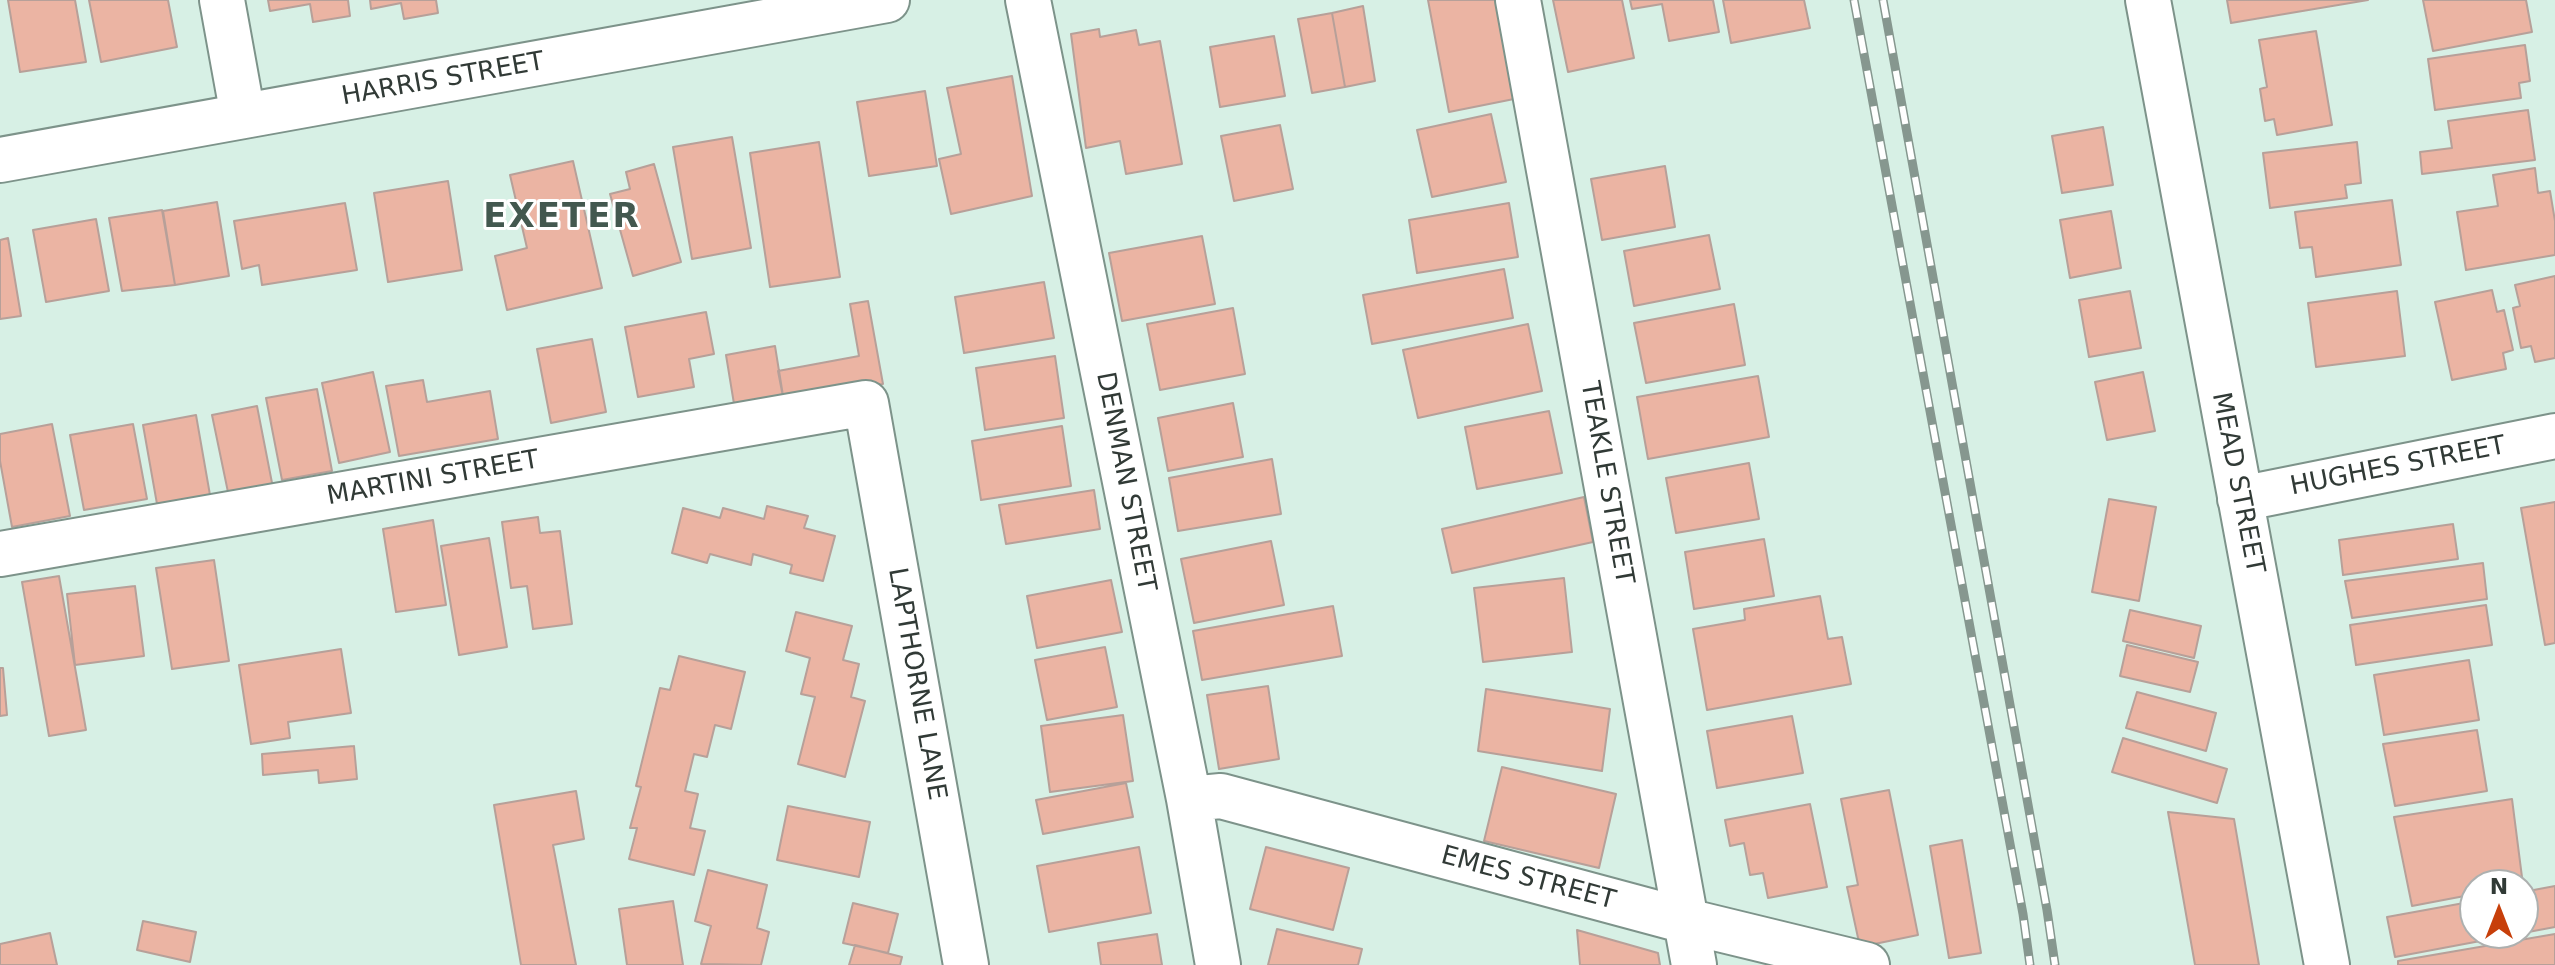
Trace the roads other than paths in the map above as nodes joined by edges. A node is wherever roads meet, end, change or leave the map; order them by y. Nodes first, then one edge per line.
1 (222, 0) edge
2 (887, 0) edge
3 (1028, 0) edge
4 (1518, 0) edge
5 (2148, 0) edge
6 (820, 6) edge
7 (243, 116) junction
8 (0, 160) edge
9 (866, 403) joint
10 (2555, 436) edge
11 (2240, 499) junction
12 (0, 554) edge
13 (1189, 799) junction
14 (1686, 921) junction
15 (966, 965) edge
16 (1218, 965) edge
17 (1694, 965) edge
18 (1867, 965) edge
19 (2327, 965) edge

1 - 7 street
2 - 6 street, HARRIS STREET
3 - 13 street, DENMAN STREET
4 - 14 street, TEAKLE STREET
5 - 11 street, MEAD STREET
6 - 7 street, HARRIS STREET
7 - 8 street, HARRIS STREET
9 - 12 street, MARTINI STREET
9 - 15 street, LAPTHORNE LANE
10 - 11 street, HUGHES STREET
11 - 19 street, MEAD STREET
13 - 14 street, EMES STREET
13 - 16 street, DENMAN STREET
14 - 17 street, TEAKLE STREET
14 - 18 street, EMES STREET

